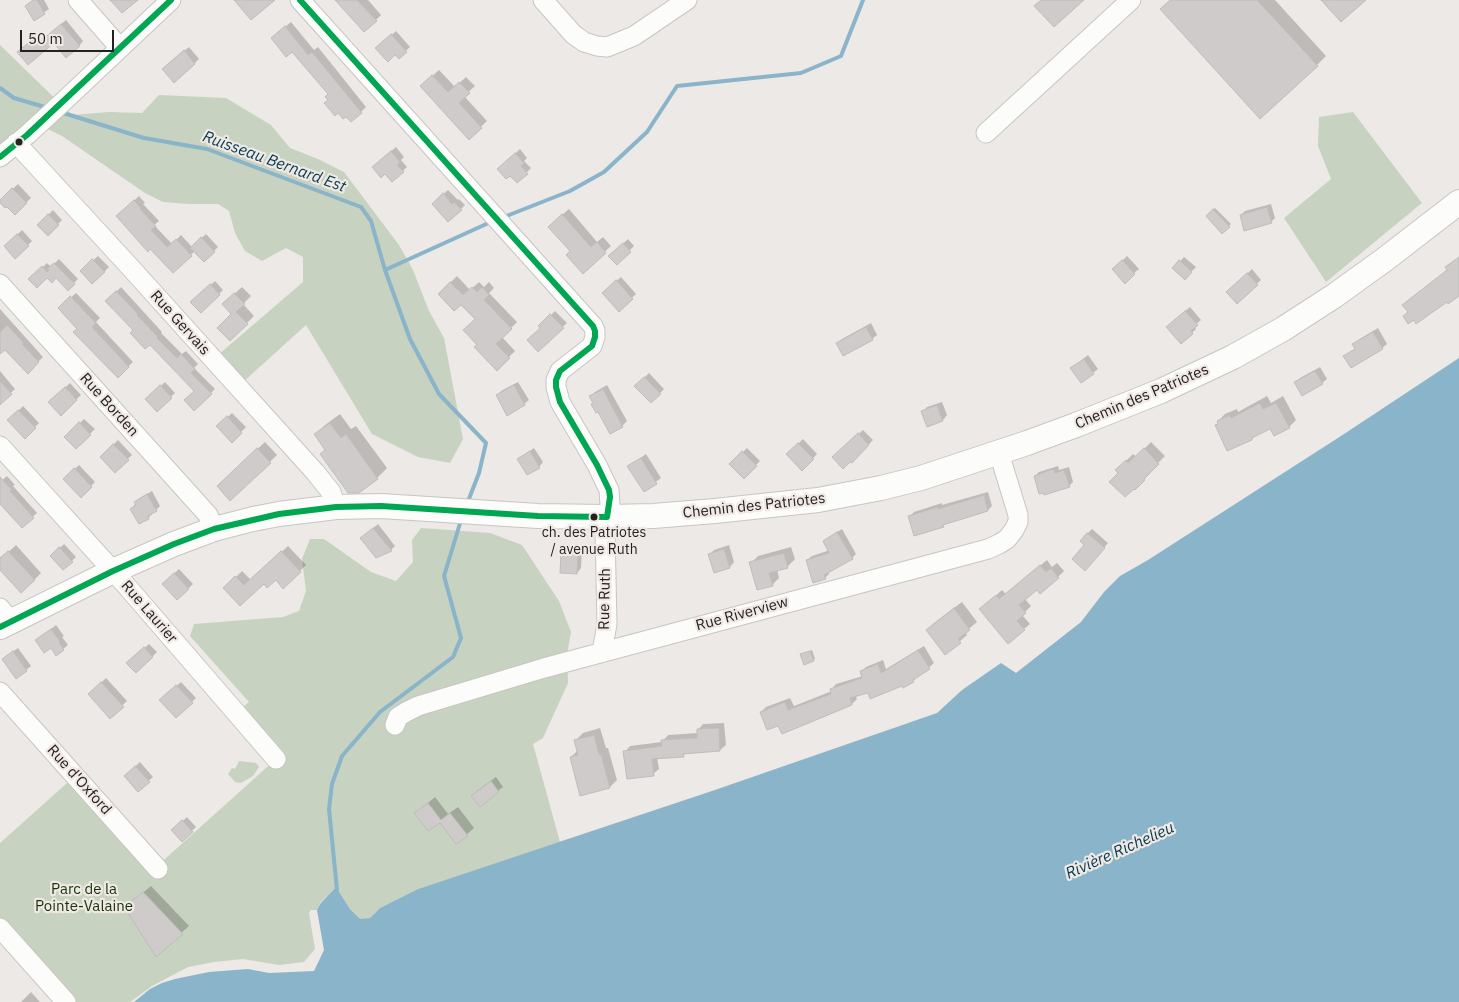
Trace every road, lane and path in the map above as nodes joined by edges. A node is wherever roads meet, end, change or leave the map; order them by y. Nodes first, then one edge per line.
1 (78, 0) edge
2 (171, 0) edge
3 (300, 0) edge
4 (543, 0) edge
5 (687, 0) edge
6 (1130, 0) edge
7 (120, 48) junction
8 (986, 133) dead end
9 (21, 139) junction
10 (0, 157) edge
11 (1459, 202) edge
12 (0, 284) edge
13 (0, 446) edge
14 (998, 453) junction
15 (336, 507) junction
16 (607, 517) junction
17 (214, 530) junction
18 (113, 571) junction
19 (3, 619) edge
20 (602, 652) junction
21 (0, 692) edge
22 (394, 725) dead end
23 (276, 759) dead end
24 (158, 869) dead end
25 (0, 928) edge
26 (66, 1002) edge

1 - 7 street
2 - 7 street
3 - 16 street, Rue Ruth
4 - 5 street
6 - 8 street
7 - 9 street
9 - 10 street
9 - 15 street, Rue Gervais
11 - 14 main road, Chemin des Patriotes
12 - 17 street, Rue Borden
13 - 18 street, Rue Laurier
14 - 16 main road, Chemin des Patriotes
14 - 20 street, Rue Riverview
15 - 16 main road, Chemin des Patriotes
15 - 17 main road, Chemin des Patriotes
16 - 20 street, Rue Ruth
17 - 18 main road, Chemin des Patriotes
18 - 19 main road, Chemin des Patriotes
18 - 23 street, Rue Laurier
20 - 22 street, Rue Riverview
21 - 24 street, Rue d'Oxford
25 - 26 street

